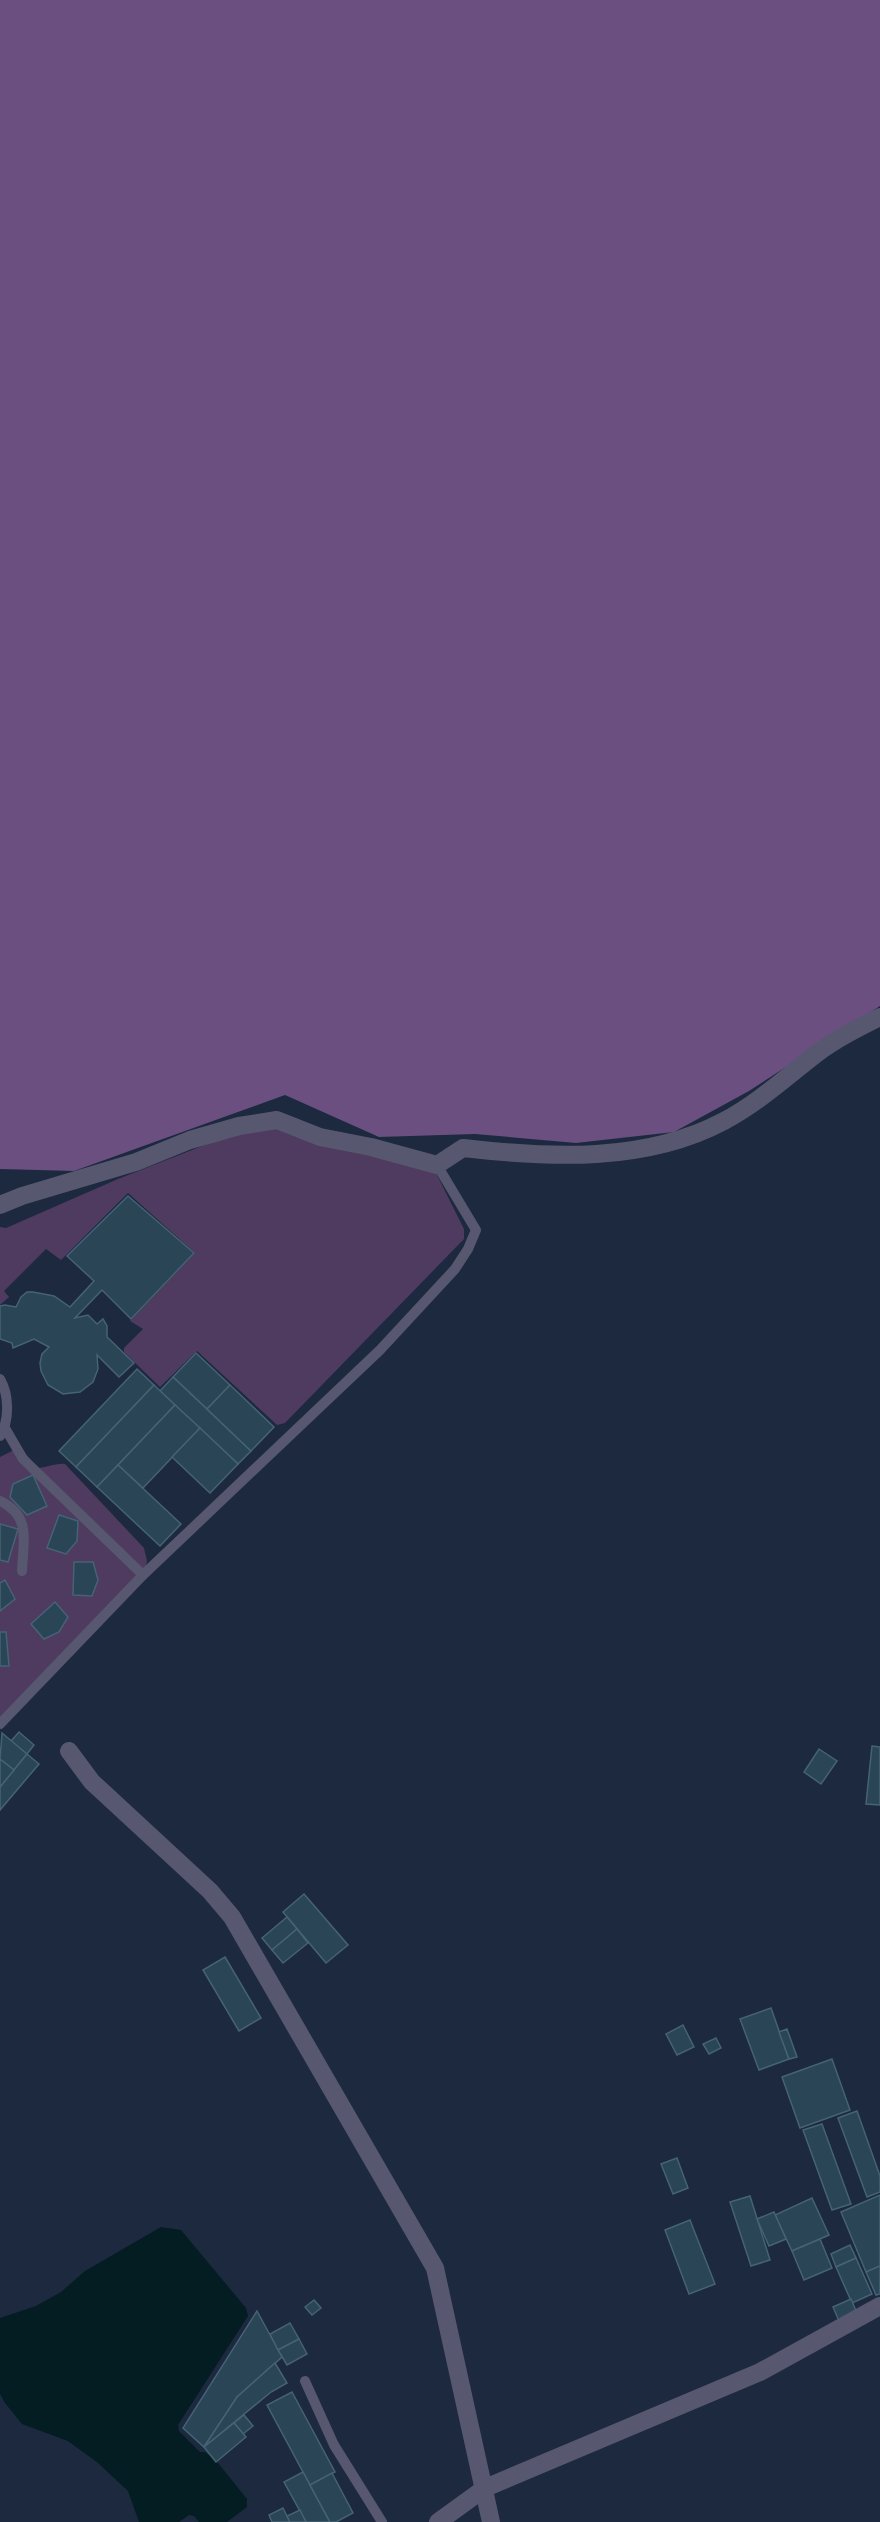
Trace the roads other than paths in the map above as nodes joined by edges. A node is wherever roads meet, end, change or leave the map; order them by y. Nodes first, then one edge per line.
1 (880, 1017) edge
2 (437, 1165) junction
3 (0, 1205) edge
4 (0, 1378) edge
5 (3, 1432) edge
6 (0, 1501) edge
7 (22, 1570) dead end
8 (143, 1575) junction
9 (0, 1724) edge
10 (69, 1751) dead end
11 (880, 2306) edge
12 (305, 2381) dead end
13 (485, 2488) junction
14 (382, 2522) edge
15 (438, 2522) edge
16 (491, 2522) edge

1 - 2 street
2 - 3 street
2 - 8 lane
4 - 5 lane
5 - 8 lane
6 - 7 lane
8 - 9 lane
10 - 13 street
11 - 13 street
12 - 14 lane
13 - 15 street
13 - 16 street

